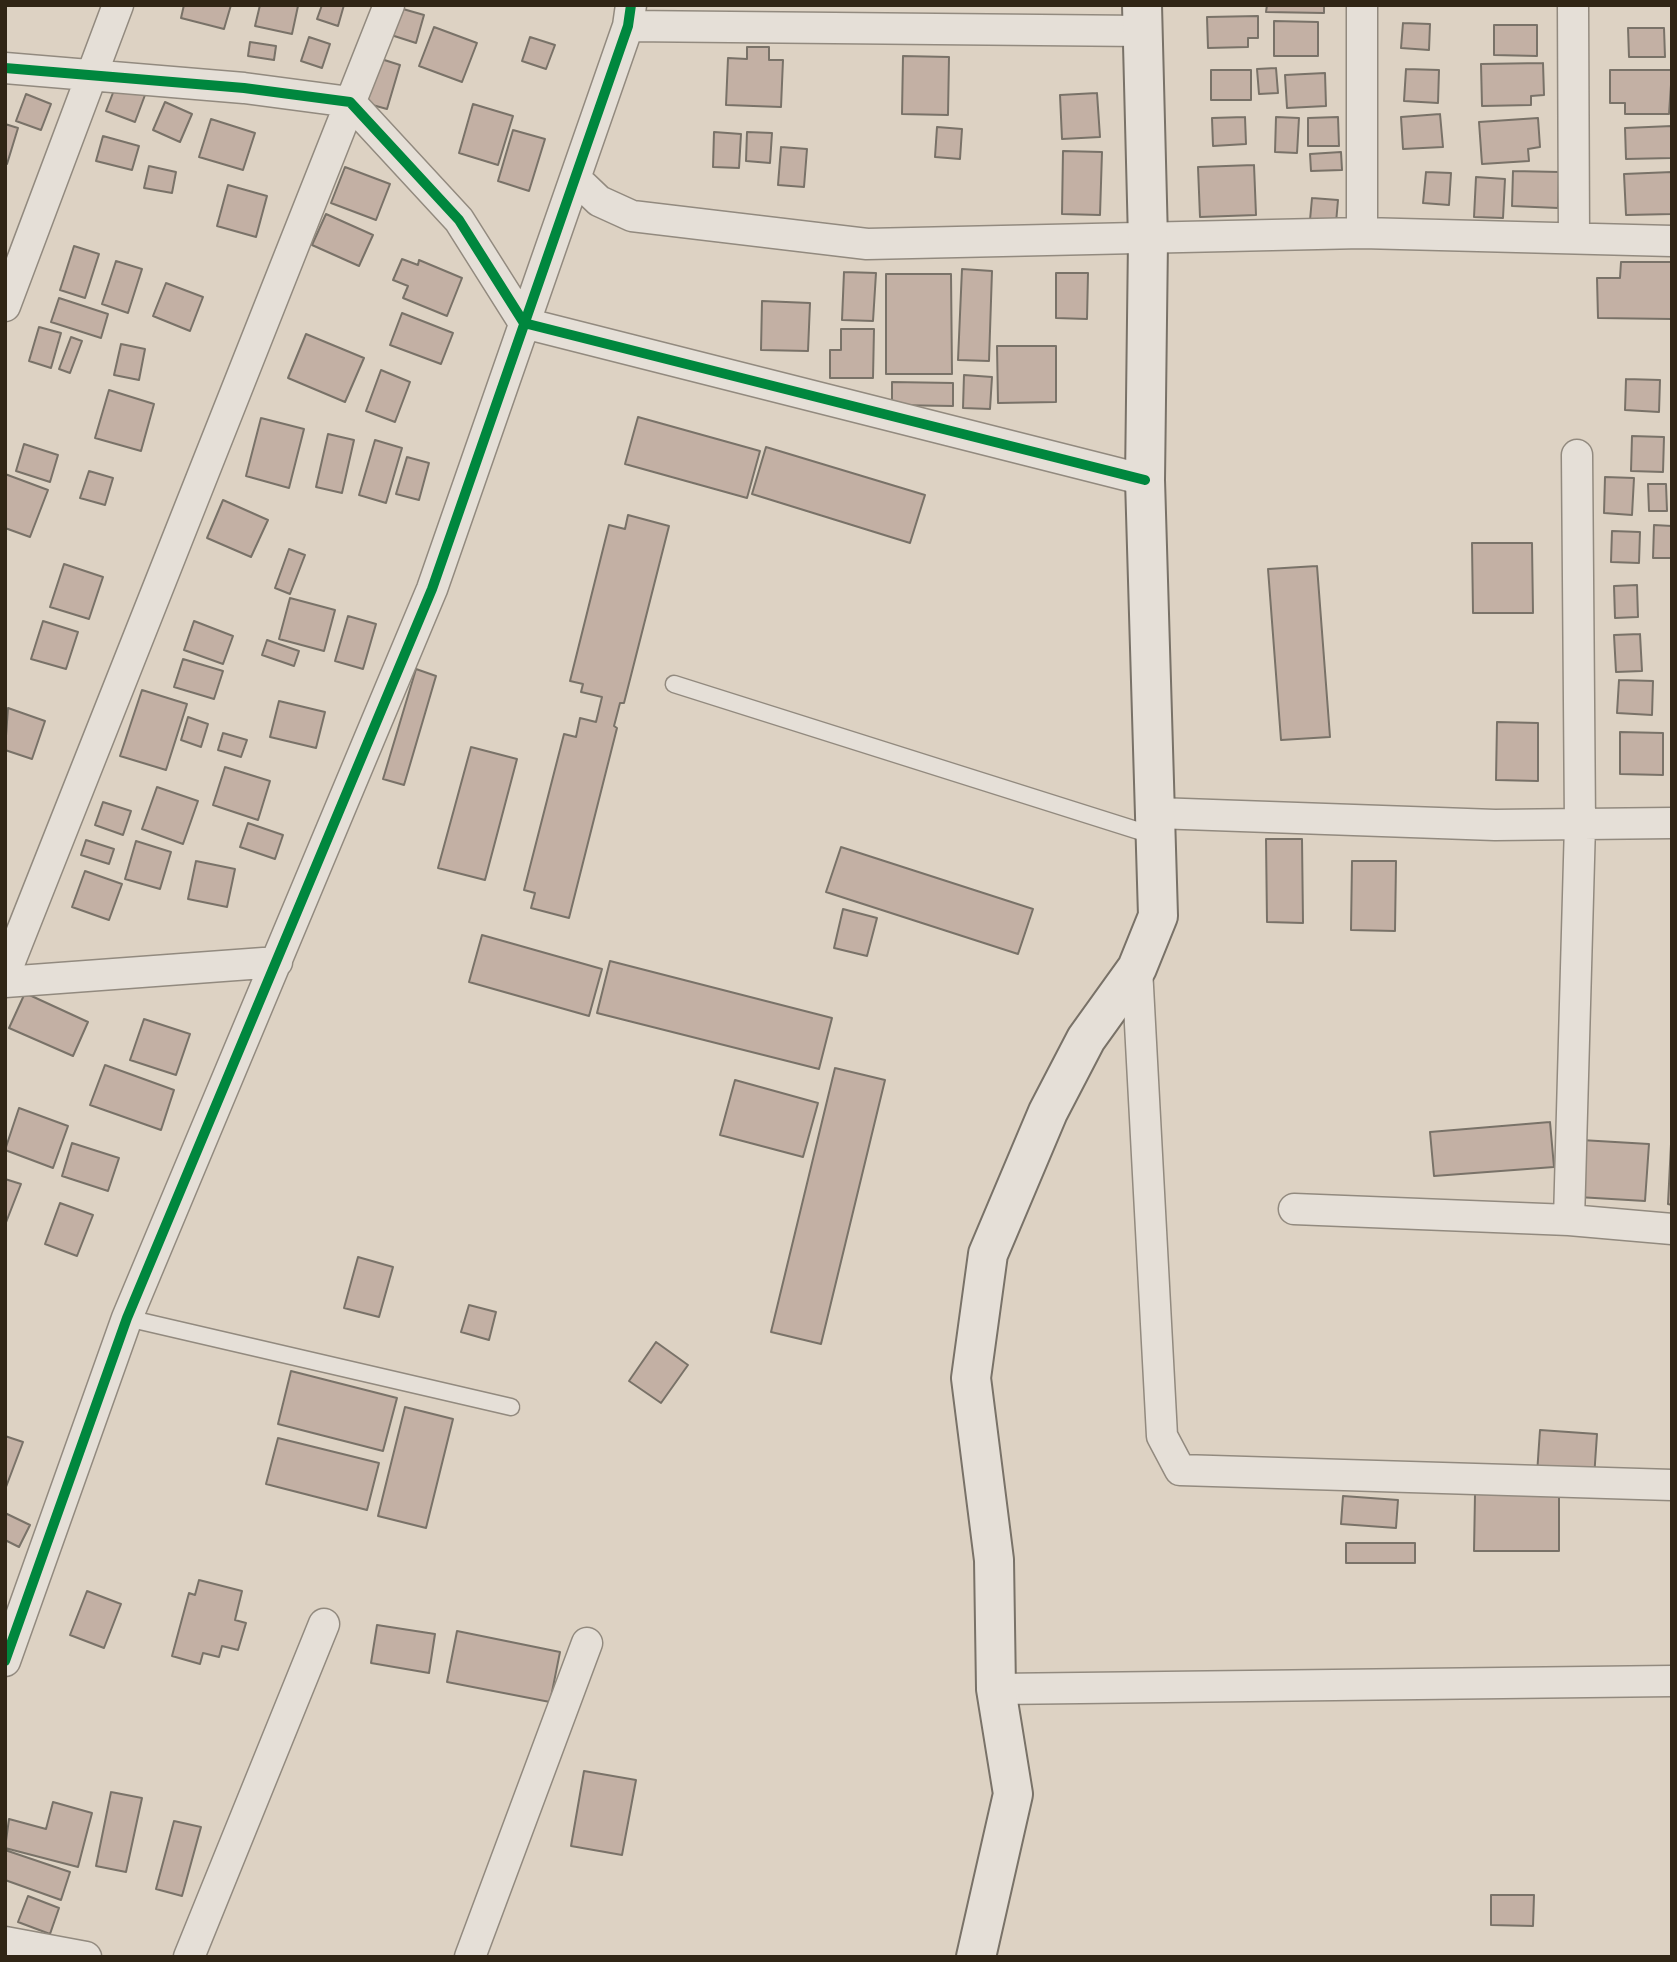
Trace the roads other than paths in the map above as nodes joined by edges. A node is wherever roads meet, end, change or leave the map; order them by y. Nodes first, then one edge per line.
1 (118, 5) edge
2 (389, 5) edge
3 (1362, 5) edge
4 (1573, 5) edge
5 (630, 16) edge
6 (1142, 18) edge
7 (5, 68) edge
8 (93, 75) junction
9 (351, 102) junction
10 (576, 179) junction
11 (1362, 233) junction
12 (1574, 237) junction
13 (1148, 240) junction
14 (1672, 241) edge
15 (5, 306) edge
16 (524, 323) junction
17 (1577, 455) dead end
18 (1145, 481) junction
19 (674, 684) dead end
20 (1672, 823) edge
21 (1580, 824) junction
22 (1156, 825) junction
23 (277, 961) junction
24 (1137, 968) junction
25 (5, 974) edge
26 (5, 982) edge
27 (1294, 1209) dead end
28 (1569, 1220) junction
29 (1672, 1229) edge
30 (127, 1318) junction
31 (511, 1406) dead end
32 (1672, 1485) edge
33 (324, 1624) dead end
34 (587, 1643) dead end
35 (5, 1661) edge
36 (1672, 1681) edge
37 (996, 1689) junction
38 (5, 1942) edge
39 (86, 1957) edge
40 (189, 1957) edge
41 (470, 1957) edge
42 (976, 1957) edge

1 - 8 street
2 - 9 street
3 - 11 street
4 - 12 street
5 - 6 street
5 - 10 street
6 - 13 main road
7 - 8 street
8 - 9 street
8 - 15 street
9 - 16 street
9 - 25 street
10 - 13 street
10 - 16 street
11 - 12 street
11 - 13 street
12 - 14 street
13 - 18 main road
16 - 18 street
16 - 23 street
17 - 21 street
18 - 22 main road
19 - 22 lane
20 - 21 street
21 - 22 street
21 - 28 street
22 - 24 main road
23 - 26 street
23 - 30 street
24 - 32 street
24 - 37 main road
27 - 28 street
28 - 29 street
30 - 31 lane
30 - 35 street
33 - 40 street
34 - 41 street
36 - 37 street
37 - 42 main road
38 - 39 street

